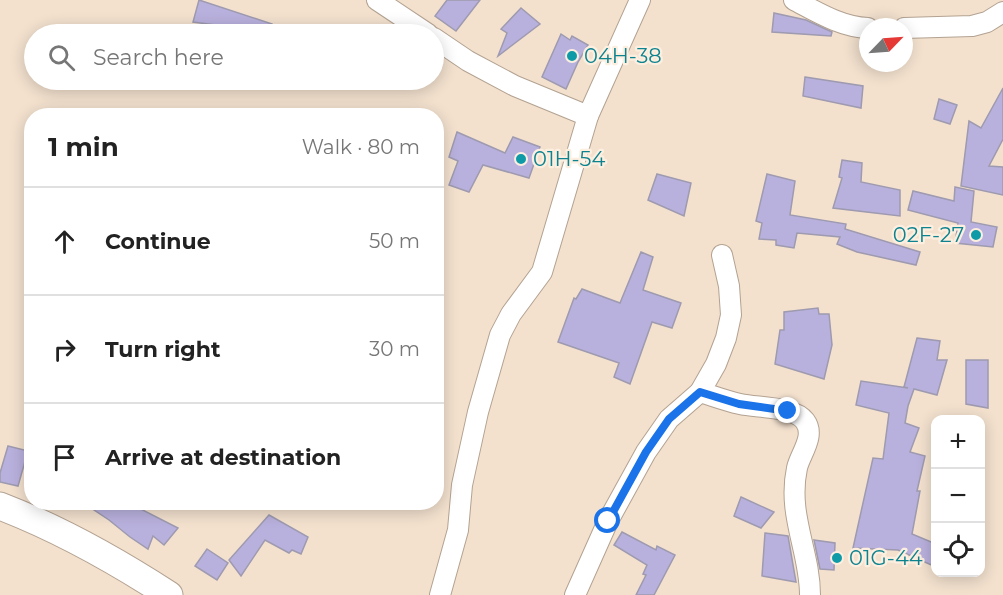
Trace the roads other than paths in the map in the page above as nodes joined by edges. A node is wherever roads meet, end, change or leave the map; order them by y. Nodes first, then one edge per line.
1 (377, 0) edge
2 (640, 0) edge
3 (794, 0) edge
4 (1003, 12) edge
5 (413, 24) edge
6 (859, 27) edge
7 (913, 28) edge
8 (444, 45) edge
9 (588, 116) junction
10 (722, 255) dead end
11 (700, 392) junction
12 (0, 506) edge
13 (24, 509) edge
14 (30, 510) edge
15 (169, 595) edge
16 (440, 595) edge
17 (575, 595) edge
18 (810, 595) edge

1 - 5 street
2 - 9 street
3 - 6 street
4 - 7 street
8 - 9 street
9 - 16 street
10 - 11 street
11 - 17 street
11 - 18 street
12 - 13 street
14 - 15 street

